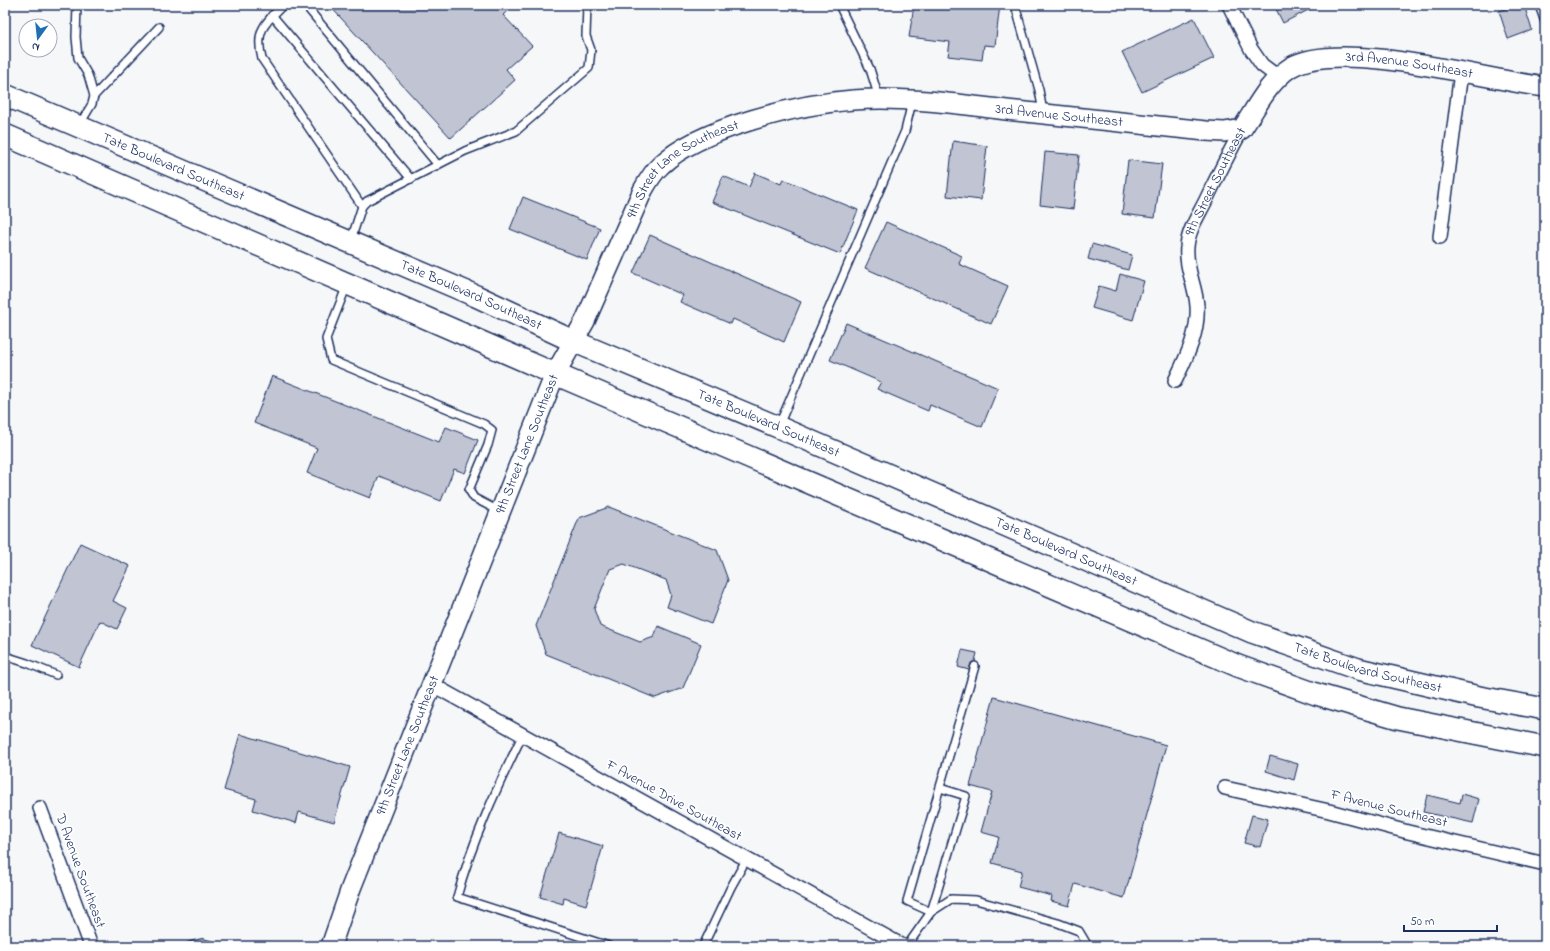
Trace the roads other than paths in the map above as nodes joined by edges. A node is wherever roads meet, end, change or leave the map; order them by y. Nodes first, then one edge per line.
1 (77, 5) edge
2 (283, 5) edge
3 (305, 5) edge
4 (588, 5) edge
5 (838, 5) edge
6 (1015, 5) edge
7 (1229, 5) edge
8 (1538, 5) edge
9 (272, 16) junction
10 (1545, 22) edge
11 (159, 27) dead end
12 (1460, 72) junction
13 (1278, 77) junction
14 (1545, 87) edge
15 (5, 95) edge
16 (94, 96) junction
17 (878, 100) junction
18 (913, 101) junction
19 (1043, 114) junction
20 (78, 127) junction
21 (1242, 129) junction
22 (5, 135) edge
23 (438, 165) junction
24 (411, 179) junction
25 (362, 206) junction
26 (1440, 237) dead end
27 (350, 242) junction
28 (347, 284) junction
29 (573, 341) junction
30 (555, 374) junction
31 (1175, 381) dead end
32 (778, 427) junction
33 (500, 511) junction
34 (5, 656) edge
35 (975, 666) dead end
36 (56, 675) dead end
37 (431, 684) junction
38 (1545, 709) edge
39 (522, 736) junction
40 (1545, 747) edge
41 (940, 788) junction
42 (1225, 788) dead end
43 (40, 808) dead end
44 (746, 860) junction
45 (1545, 864) edge
46 (931, 912) junction
47 (91, 946) edge
48 (190, 946) edge
49 (214, 946) edge
50 (331, 946) edge
51 (609, 946) edge
52 (703, 946) edge
53 (903, 946) edge
54 (907, 946) edge
55 (1088, 946) edge

1 - 16 lane
2 - 9 lane
3 - 23 lane
4 - 23 lane
5 - 17 lane
6 - 19 lane
7 - 13 street
8 - 10 lane
9 - 24 lane
9 - 25 lane
11 - 16 lane
12 - 13 street, 3rd Avenue Southeast
12 - 14 street, 3rd Avenue Southeast
12 - 26 street
13 - 21 street, 9th Street Southeast
15 - 20 main road, Tate Boulevard Southeast
16 - 20 lane
17 - 18 street, 3rd Avenue Southeast
17 - 29 street, 9th Street Lane Southeast
18 - 19 street, 3rd Avenue Southeast
18 - 32 lane
19 - 21 street, 3rd Avenue Southeast
20 - 27 main road, Tate Boulevard Southeast
21 - 31 street, 9th Street Southeast
22 - 28 main road
23 - 24 lane
24 - 25 lane
25 - 27 lane
27 - 29 main road, Tate Boulevard Southeast
28 - 30 main road
28 - 33 lane
29 - 30 street, 9th Street Lane Southeast
29 - 32 main road, Tate Boulevard Southeast
30 - 33 street, 9th Street Lane Southeast
30 - 40 main road
32 - 38 main road, Tate Boulevard Southeast
33 - 37 street, 9th Street Lane Southeast
34 - 36 lane
35 - 41 lane
37 - 39 street, F Avenue Drive Southeast
37 - 50 street, 9th Street Lane Southeast
39 - 44 street, F Avenue Drive Southeast
39 - 51 lane
41 - 46 lane
41 - 46 lane
42 - 45 street, F Avenue Southeast
43 - 47 street, D Avenue Southeast
44 - 52 lane
44 - 53 street, F Avenue Drive Southeast
46 - 54 lane
46 - 55 lane
48 - 49 lane

